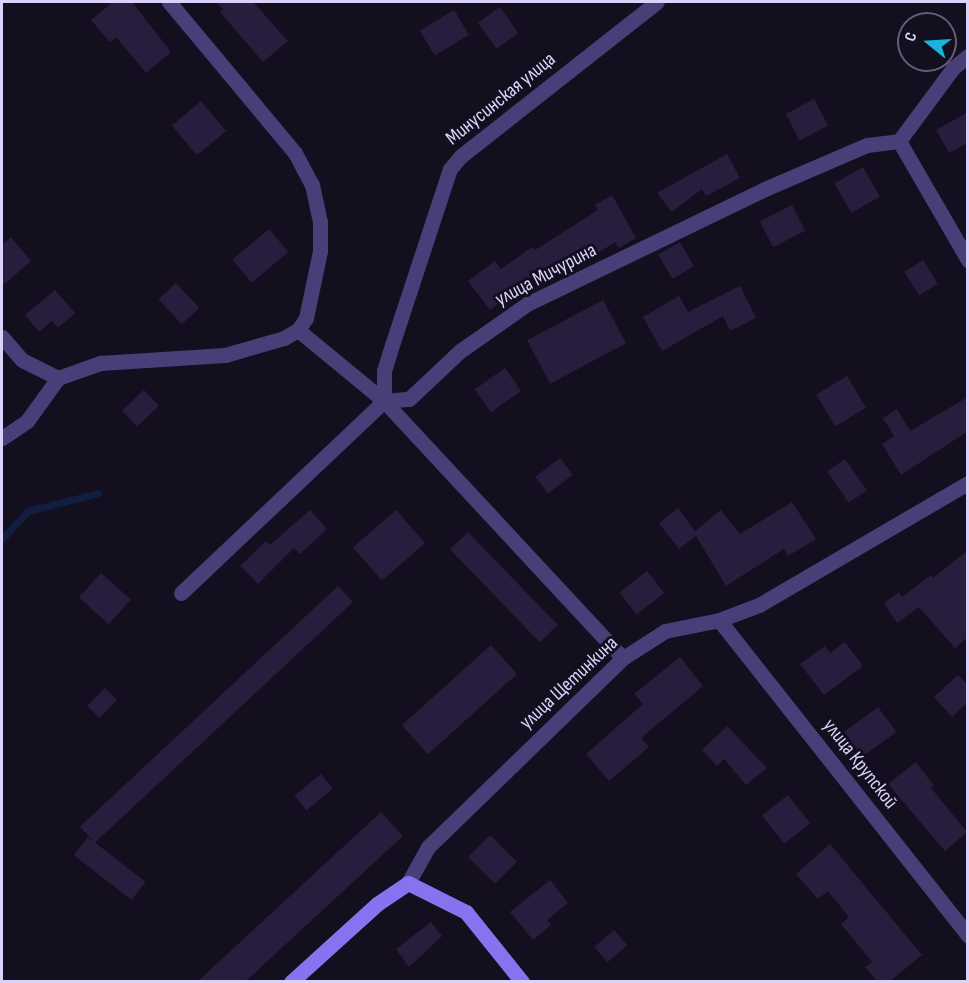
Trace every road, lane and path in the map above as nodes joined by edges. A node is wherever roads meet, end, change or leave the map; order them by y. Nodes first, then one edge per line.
1 (169, 2) edge
2 (657, 2) edge
3 (968, 56) edge
4 (899, 141) junction
5 (968, 260) edge
6 (298, 330) junction
7 (2, 337) edge
8 (58, 378) junction
9 (384, 401) junction
10 (2, 438) edge
11 (968, 483) edge
12 (181, 593) dead end
13 (719, 620) junction
14 (623, 658) junction
15 (408, 883) junction
16 (968, 935) edge
17 (291, 981) edge
18 (522, 981) edge

1 - 6 street
2 - 9 street, Минусинская улица
3 - 4 street
4 - 5 street
4 - 9 street, улица Мичурина
6 - 8 street
6 - 9 street
7 - 8 street
8 - 10 street
9 - 12 street
9 - 14 street
11 - 13 street, улица Щетинкина
13 - 14 street, улица Щетинкина
13 - 16 street, улица Крупской
14 - 15 street, улица Щетинкина
15 - 17 main road, улица Щетинкина
15 - 18 main road

